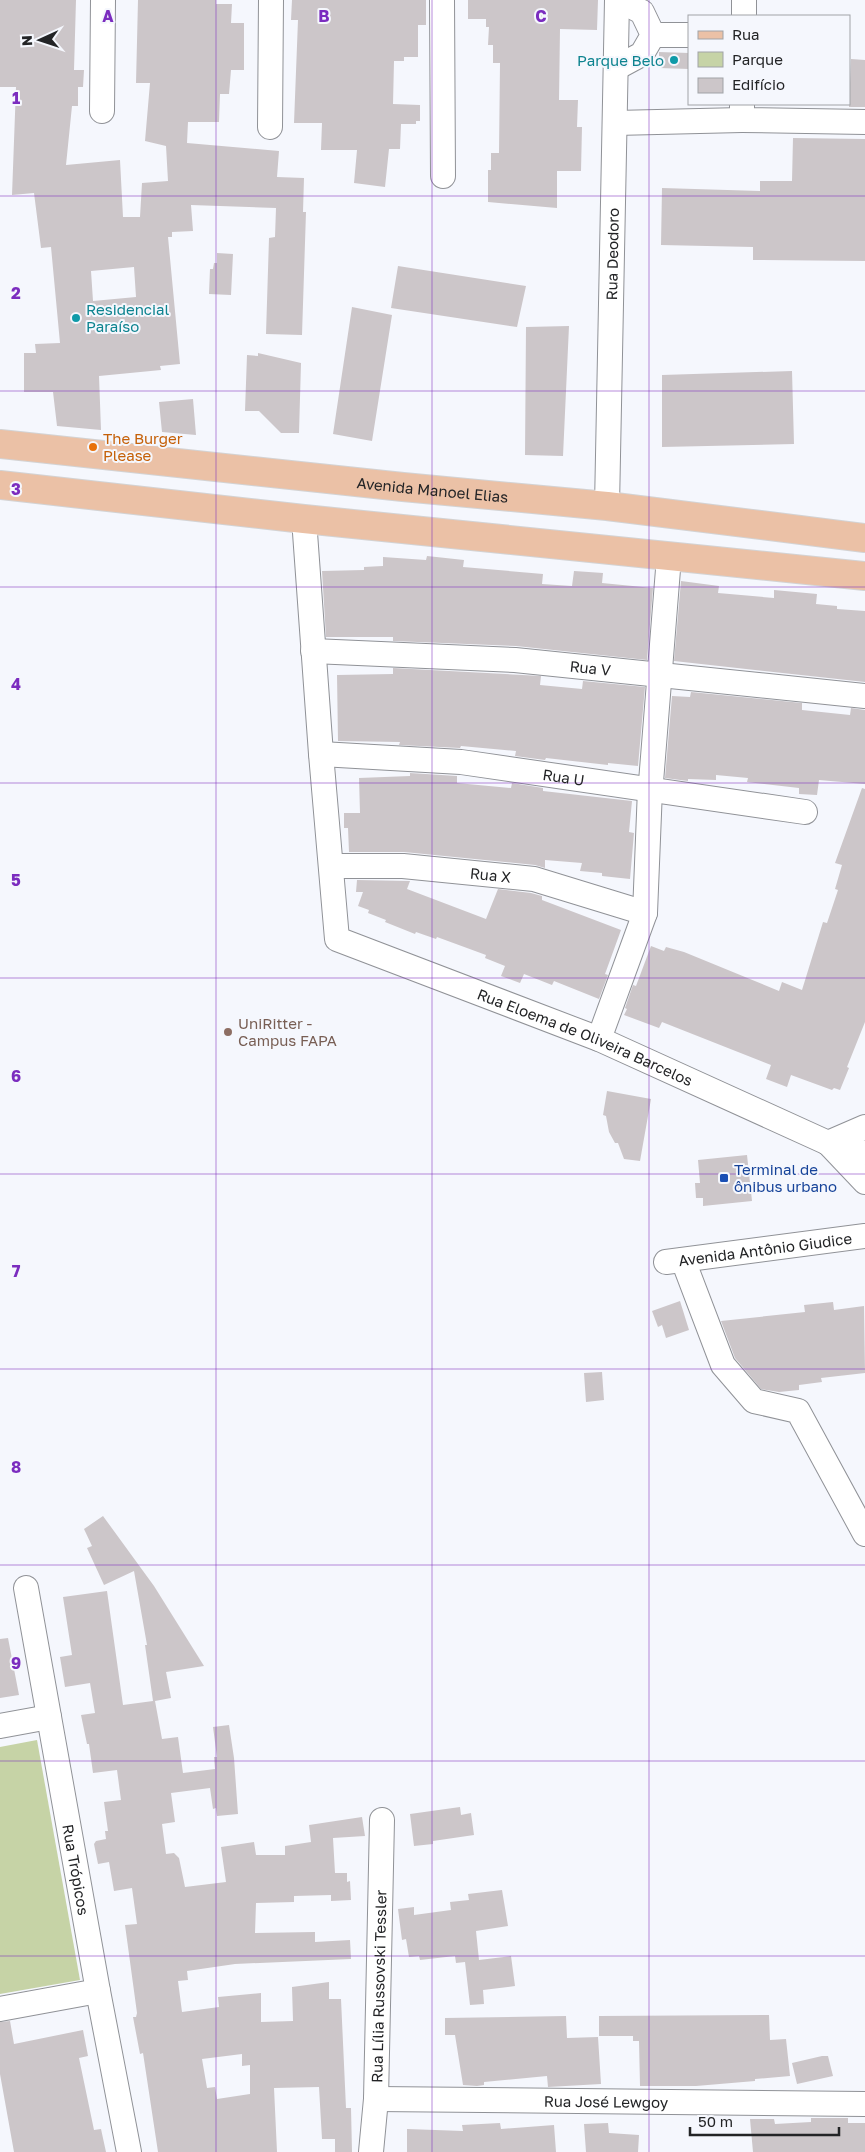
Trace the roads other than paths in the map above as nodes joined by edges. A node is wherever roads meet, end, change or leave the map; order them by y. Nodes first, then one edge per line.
1 (103, 0) edge
2 (271, 0) edge
3 (442, 0) edge
4 (618, 0) edge
5 (744, 0) edge
6 (744, 15) edge
7 (653, 35) junction
8 (688, 35) edge
9 (616, 68) junction
10 (102, 111) dead end
11 (742, 112) edge
12 (865, 122) edge
13 (615, 123) junction
14 (270, 128) dead end
15 (443, 176) dead end
16 (0, 444) edge
17 (0, 485) edge
18 (392, 486) junction
19 (435, 490) junction
20 (607, 506) junction
21 (304, 519) junction
22 (388, 526) junction
23 (430, 531) junction
24 (865, 538) edge
25 (669, 557) junction
26 (865, 576) edge
27 (313, 651) junction
28 (661, 674) junction
29 (865, 696) edge
30 (321, 754) junction
31 (651, 785) junction
32 (805, 812) dead end
33 (332, 866) junction
34 (645, 913) junction
35 (599, 1039) junction
36 (865, 1127) edge
37 (828, 1142) junction
38 (865, 1153) edge
39 (865, 1182) edge
40 (865, 1236) edge
41 (865, 1534) edge
42 (26, 1588) dead end
43 (49, 1717) junction
44 (0, 1726) edge
45 (382, 1820) dead end
46 (98, 1991) junction
47 (0, 2009) edge
48 (376, 2100) junction
49 (865, 2104) edge
50 (129, 2152) edge
51 (371, 2152) edge

1 - 10 street
2 - 14 street
3 - 15 street
4 - 7 street
4 - 9 street, Rua Deodoro
5 - 6 street
7 - 8 street
7 - 9 street
9 - 13 street, Rua Deodoro
11 - 12 street
11 - 13 street
13 - 20 street, Rua Deodoro
16 - 18 main road, Avenida Manoel Elias
17 - 21 main road
18 - 19 main road, Avenida Manoel Elias
18 - 22 main road
19 - 20 main road, Avenida Manoel Elias
19 - 23 main road
20 - 24 main road, Avenida Manoel Elias
21 - 22 main road
21 - 27 street
22 - 23 main road
23 - 25 main road
25 - 26 main road
25 - 28 street
27 - 28 street, Rua V
27 - 30 street
28 - 29 street, Rua V
28 - 31 street
30 - 31 street, Rua U
30 - 33 street
31 - 32 street, Rua U
31 - 34 street
33 - 34 street, Rua X
33 - 35 street, Rua Eloema de Oliveira Barcelos
34 - 35 street
35 - 37 street, Rua Eloema de Oliveira Barcelos
36 - 37 street
37 - 38 street, Rua Eloema de Oliveira Barcelos
37 - 39 street
40 - 41 street, Avenida Antônio Giudice
42 - 43 street, Rua Trópicos
43 - 44 street
43 - 46 street, Rua Trópicos
45 - 48 street, Rua Lília Russovski Tessler
46 - 47 street
46 - 50 street, Rua Trópicos
48 - 49 street, Rua José Lewgoy
48 - 51 street, Rua Lília Russovski Tessler

